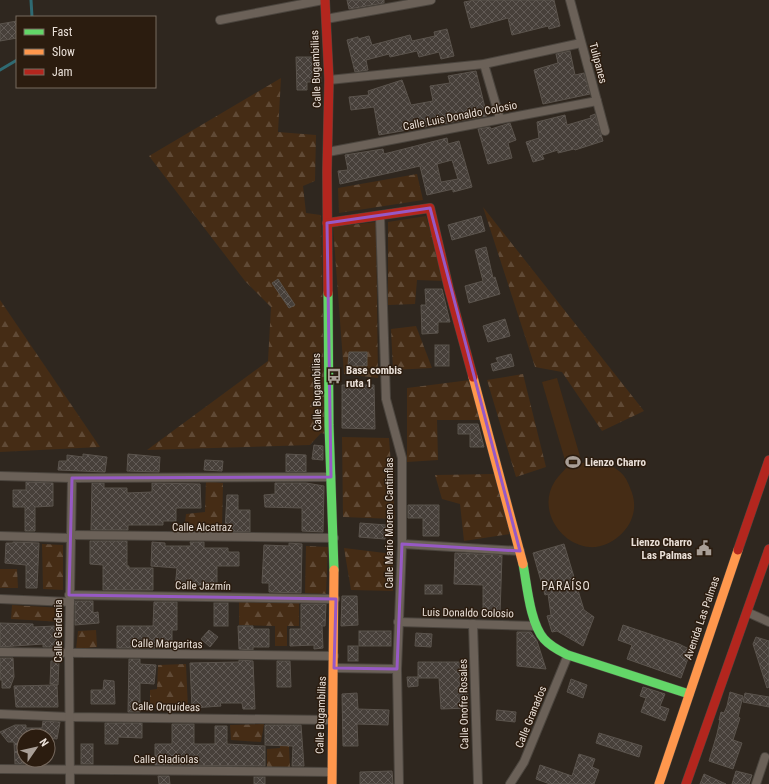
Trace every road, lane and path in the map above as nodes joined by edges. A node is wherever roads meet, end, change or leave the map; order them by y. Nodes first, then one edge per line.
1 (324, 0) edge
2 (430, 0) edge
3 (570, 0) edge
4 (326, 19) junction
5 (220, 20) dead end
6 (581, 43) junction
7 (484, 64) junction
8 (329, 80) junction
9 (597, 101) junction
10 (500, 119) junction
11 (605, 131) dead end
12 (328, 152) junction
13 (380, 216) junction
14 (327, 223) junction
15 (769, 460) edge
16 (0, 476) edge
17 (331, 477) junction
18 (72, 478) junction
19 (0, 536) edge
20 (71, 536) junction
21 (334, 538) junction
22 (402, 544) junction
23 (769, 548) edge
24 (520, 551) junction
25 (70, 598) junction
26 (0, 599) edge
27 (336, 599) junction
28 (747, 612) junction
29 (398, 622) junction
30 (769, 622) edge
31 (473, 624) junction
32 (536, 626) junction
33 (0, 652) edge
34 (69, 654) junction
35 (568, 655) junction
36 (334, 656) junction
37 (334, 668) junction
38 (397, 669) junction
39 (689, 694) junction
40 (0, 714) edge
41 (70, 717) junction
42 (332, 720) junction
43 (765, 757) dead end
44 (0, 769) edge
45 (69, 770) junction
46 (332, 772) junction
47 (70, 784) edge
48 (332, 784) edge
49 (399, 784) edge
50 (478, 784) edge
51 (510, 784) edge
52 (659, 784) edge
53 (686, 784) edge
54 (756, 784) edge

1 - 4 street, Calle Bugambilias
1 - 5 street
2 - 4 street
3 - 6 street, Tulipanes
4 - 8 street, Calle Bugambilias
6 - 7 street
6 - 9 street, Tulipanes
7 - 8 street
7 - 10 street
8 - 12 street, Calle Bugambilias
9 - 10 street, Calle Luis Donaldo Colosio
9 - 11 street, Tulipanes
10 - 12 street, Calle Luis Donaldo Colosio
12 - 14 street, Calle Bugambilias
13 - 14 street
13 - 22 street, Calle Mario Moreno Cantinflas
13 - 24 street
14 - 17 street, Calle Bugambilias
15 - 39 street, Avenida Las Palmas
16 - 18 street
17 - 18 street
17 - 21 street, Calle Bugambilias
18 - 20 street, Calle Gardenia
19 - 20 street, Calle Alcatraz
20 - 21 street, Calle Alcatraz
20 - 25 street, Calle Gardenia
21 - 27 street, Calle Bugambilias
22 - 24 street
22 - 29 street, Calle Mario Moreno Cantinflas
23 - 28 street
24 - 32 street
25 - 26 street, Calle Jazmín
25 - 27 street, Calle Jazmín
25 - 34 street, Calle Gardenia
27 - 36 street, Calle Bugambilias
28 - 30 street
28 - 53 street
29 - 31 street, Luis Donaldo Colosio
29 - 38 street, Calle Mario Moreno Cantinflas
31 - 32 street, Luis Donaldo Colosio
31 - 50 street, Calle Onofre Rosales
32 - 35 street
33 - 34 street, Calle Margaritas
34 - 36 street, Calle Margaritas
34 - 41 street, Calle Gardenia
35 - 39 street
35 - 51 street, Calle Granados
36 - 37 street, Calle Bugambilias
37 - 38 street
37 - 42 street, Calle Bugambilias
38 - 49 street, Calle Mario Moreno Cantinflas
39 - 52 street, Avenida Las Palmas
40 - 41 street, Calle Orquídeas
41 - 42 street, Calle Orquídeas
41 - 45 street, Calle Gardenia
42 - 46 street, Calle Bugambilias
43 - 54 street
44 - 45 street, Calle Gladiolas
45 - 46 street, Calle Gladiolas
45 - 47 street, Calle Gardenia
46 - 48 street, Calle Bugambilias

